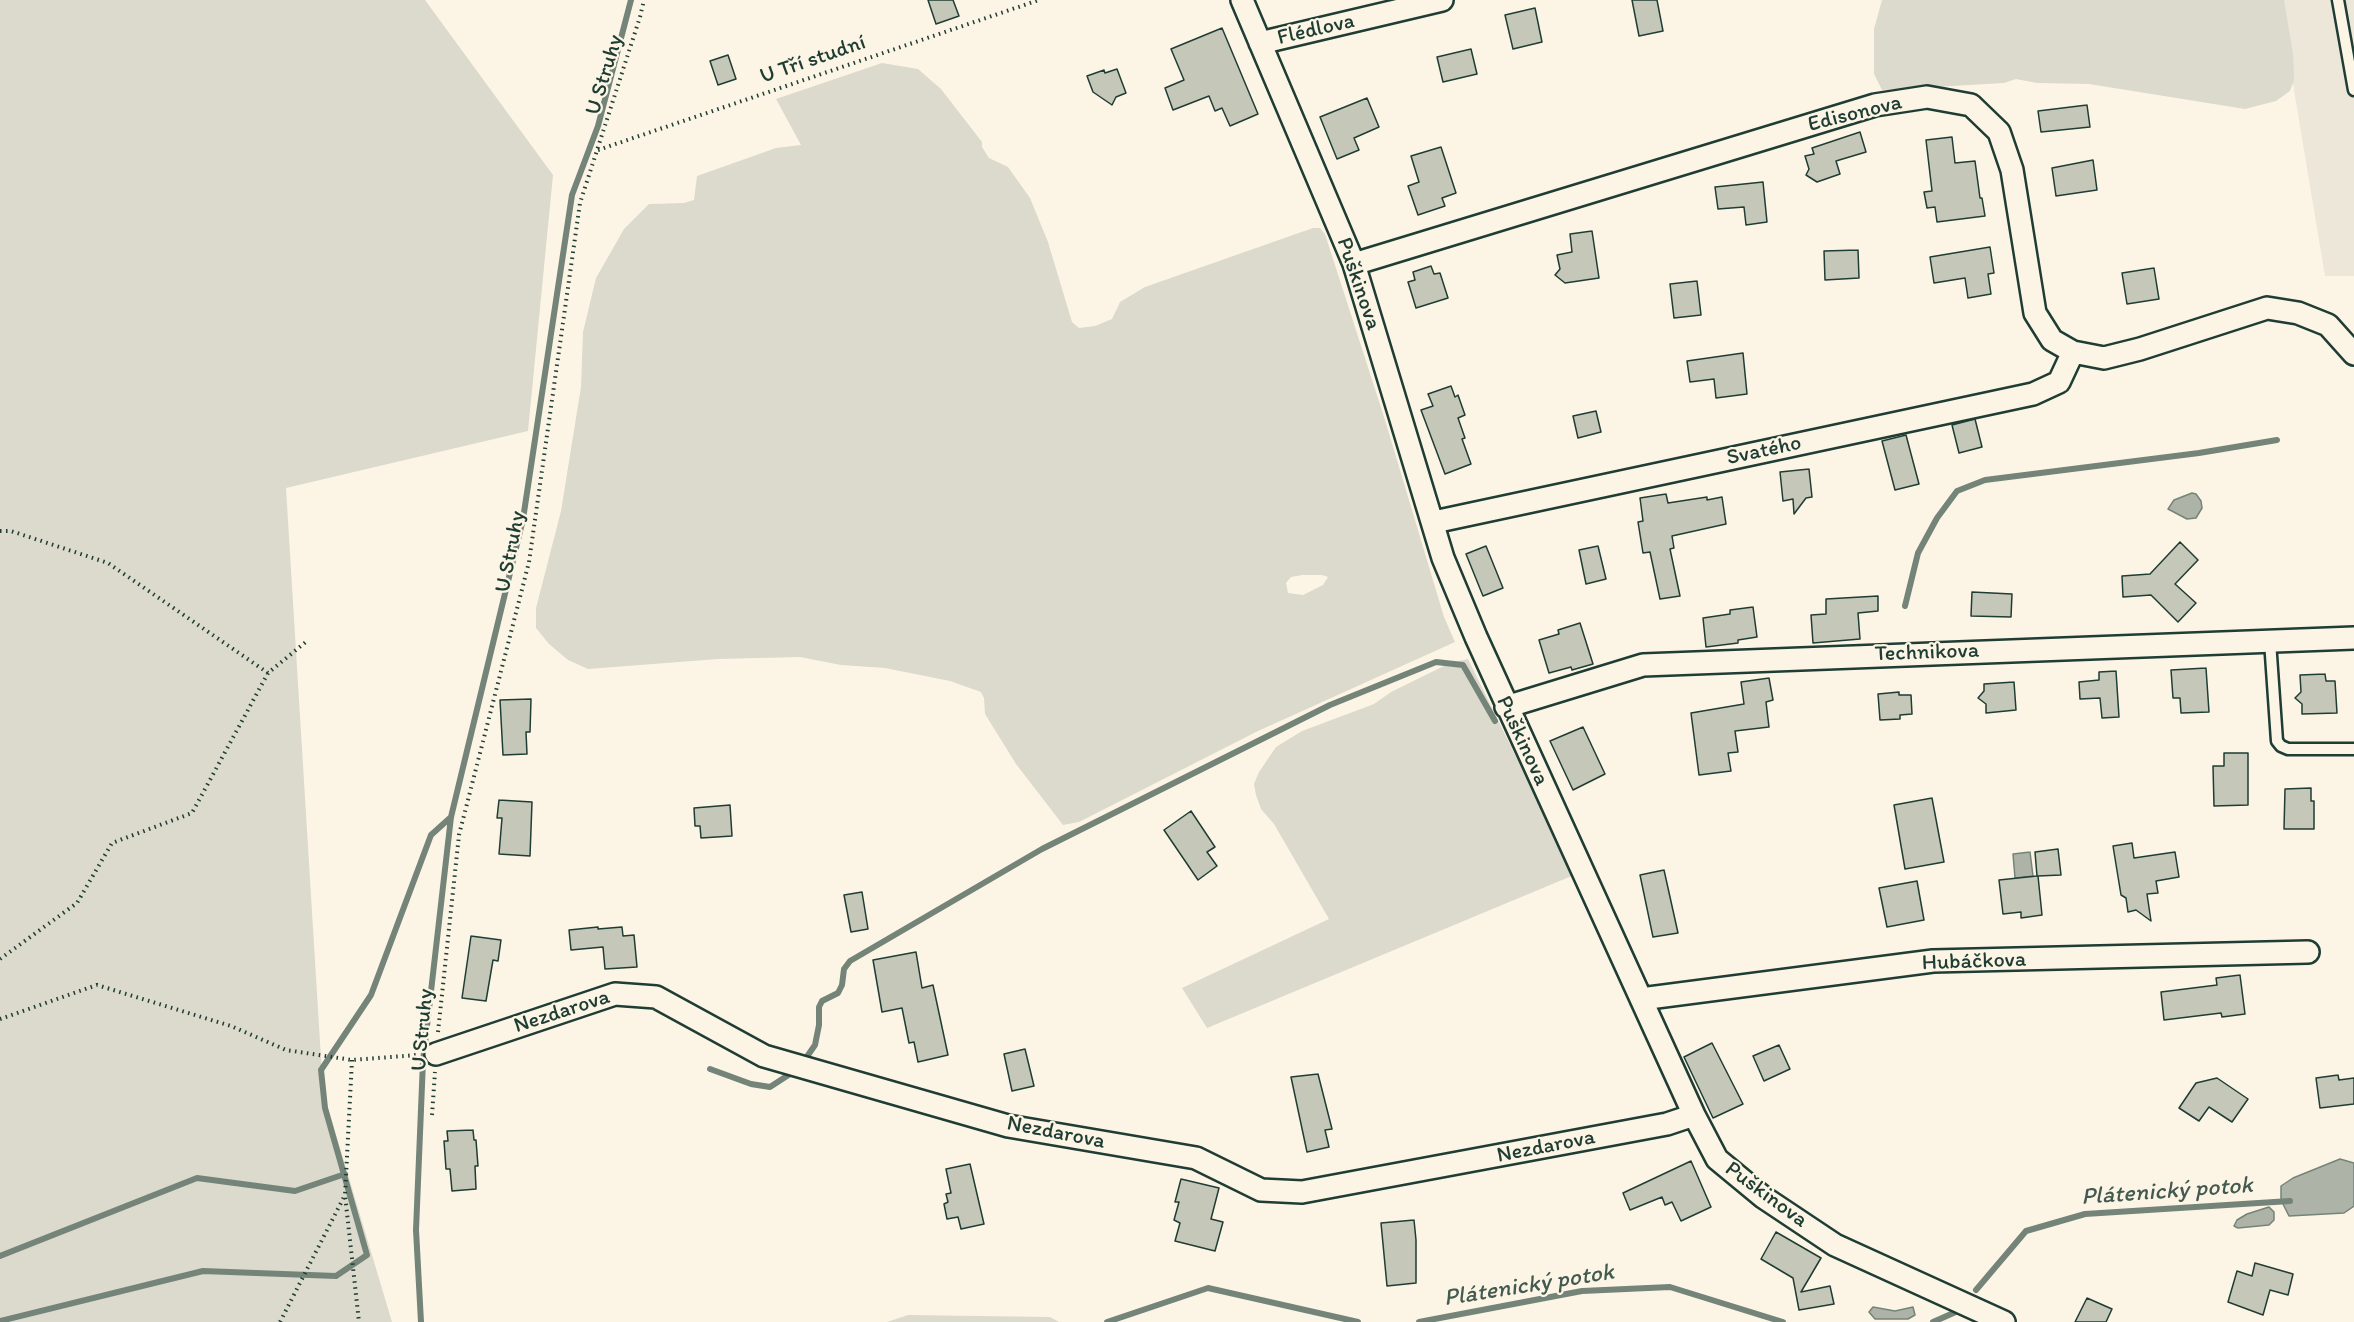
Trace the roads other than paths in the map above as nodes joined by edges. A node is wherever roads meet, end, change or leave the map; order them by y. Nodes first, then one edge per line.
1 (1242, 0) edge
2 (1442, 0) edge
3 (2338, 0) edge
4 (1260, 43) junction
5 (2354, 90) edge
6 (1354, 264) junction
7 (2073, 352) junction
8 (2354, 354) edge
9 (1434, 522) junction
10 (2354, 638) edge
11 (2270, 641) junction
12 (1506, 707) junction
13 (2354, 748) edge
14 (2308, 952) dead end
15 (1641, 999) junction
16 (436, 1054) road end
17 (1694, 1115) junction
18 (2004, 1322) edge

1 - 4 street, Puškinova
2 - 4 street, Flédlova
3 - 5 lane
4 - 6 street, Puškinova
6 - 7 street, Edisonova
6 - 9 street, Puškinova
7 - 8 street, Edisonova
7 - 9 street, Svatého
9 - 12 street, Puškinova
10 - 11 street, Technikova
11 - 12 street, Technikova
11 - 13 lane
12 - 15 street, Puškinova
14 - 15 street, Hubáčkova
15 - 17 street, Puškinova
16 - 17 street, Nezdarova
17 - 18 street, Puškinova

